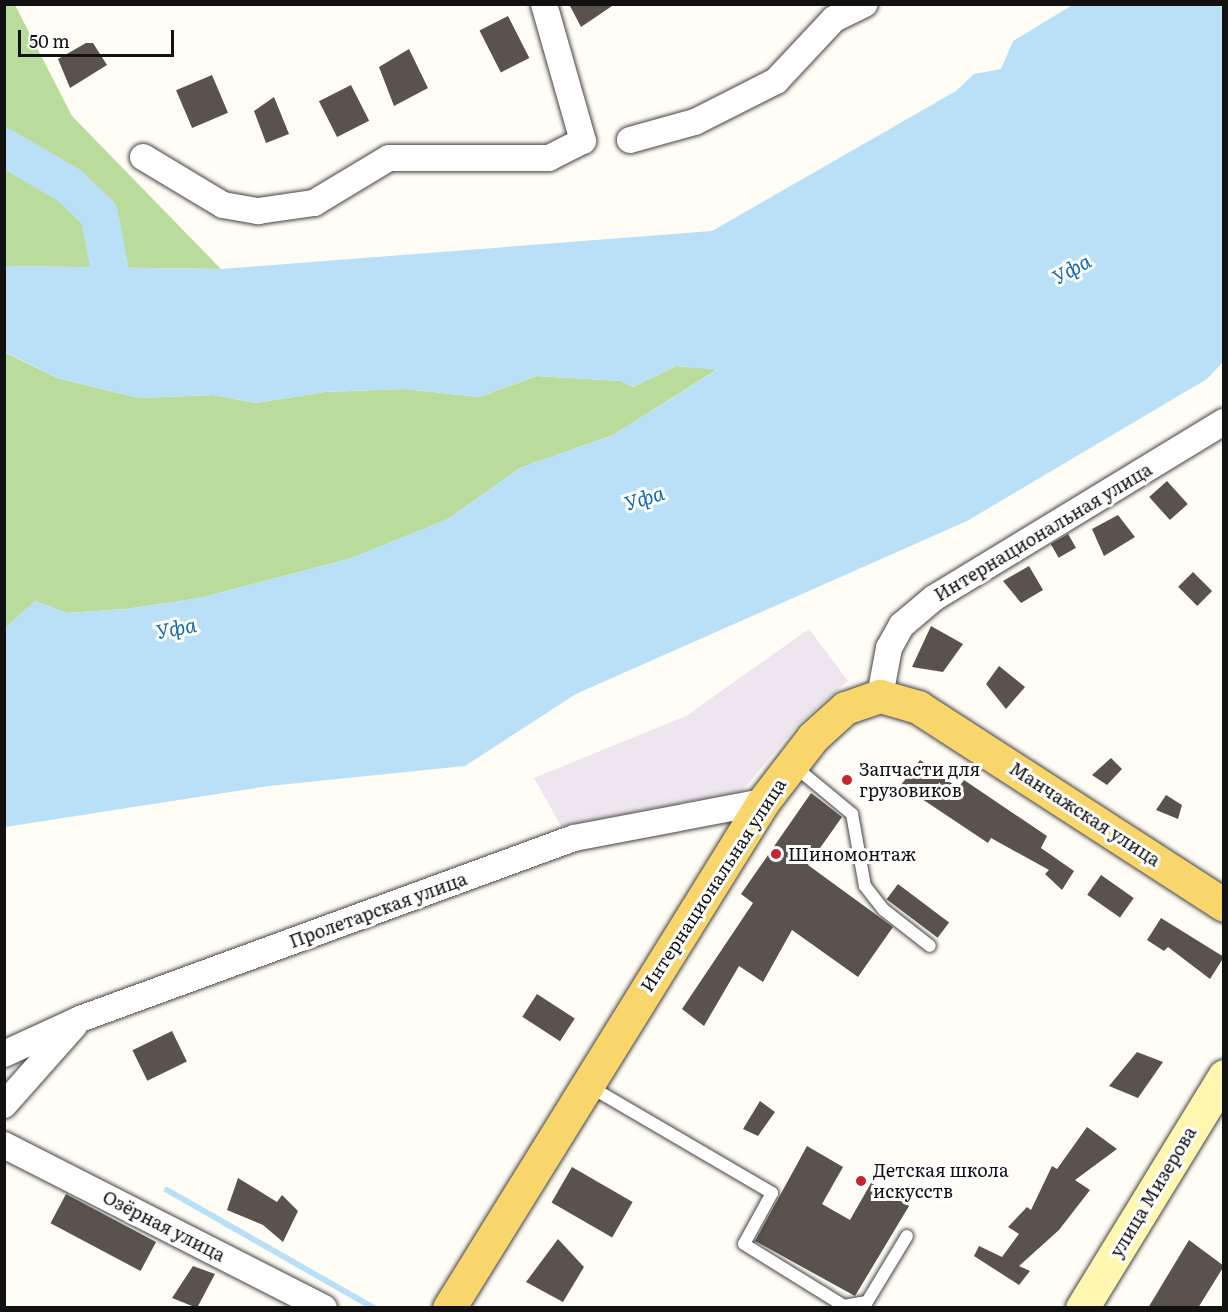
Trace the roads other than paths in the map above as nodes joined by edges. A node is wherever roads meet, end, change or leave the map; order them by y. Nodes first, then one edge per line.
1 (544, 4) edge
2 (865, 4) edge
3 (630, 140) dead end
4 (143, 157) dead end
5 (1224, 422) edge
6 (880, 696) junction
7 (793, 764) junction
8 (763, 802) junction
9 (1224, 905) edge
10 (930, 946) dead end
11 (80, 1020) junction
12 (4, 1054) edge
13 (1224, 1076) edge
14 (588, 1085) junction
15 (4, 1105) edge
16 (4, 1145) edge
17 (907, 1236) dead end
18 (324, 1308) edge
19 (449, 1308) edge
20 (1082, 1308) edge

1 - 4 street
2 - 3 street
5 - 6 street, Интернациональная улица
6 - 7 main road, Интернациональная улица
6 - 9 main road, Манчажская улица
7 - 8 main road, Интернациональная улица
7 - 10 lane
8 - 11 street, Пролетарская улица
8 - 14 main road, Интернациональная улица
11 - 12 street, Пролетарская улица
11 - 15 street
13 - 20 main road, улица Мизерова
14 - 17 lane
14 - 19 main road, Интернациональная улица
16 - 18 street, Озёрная улица

